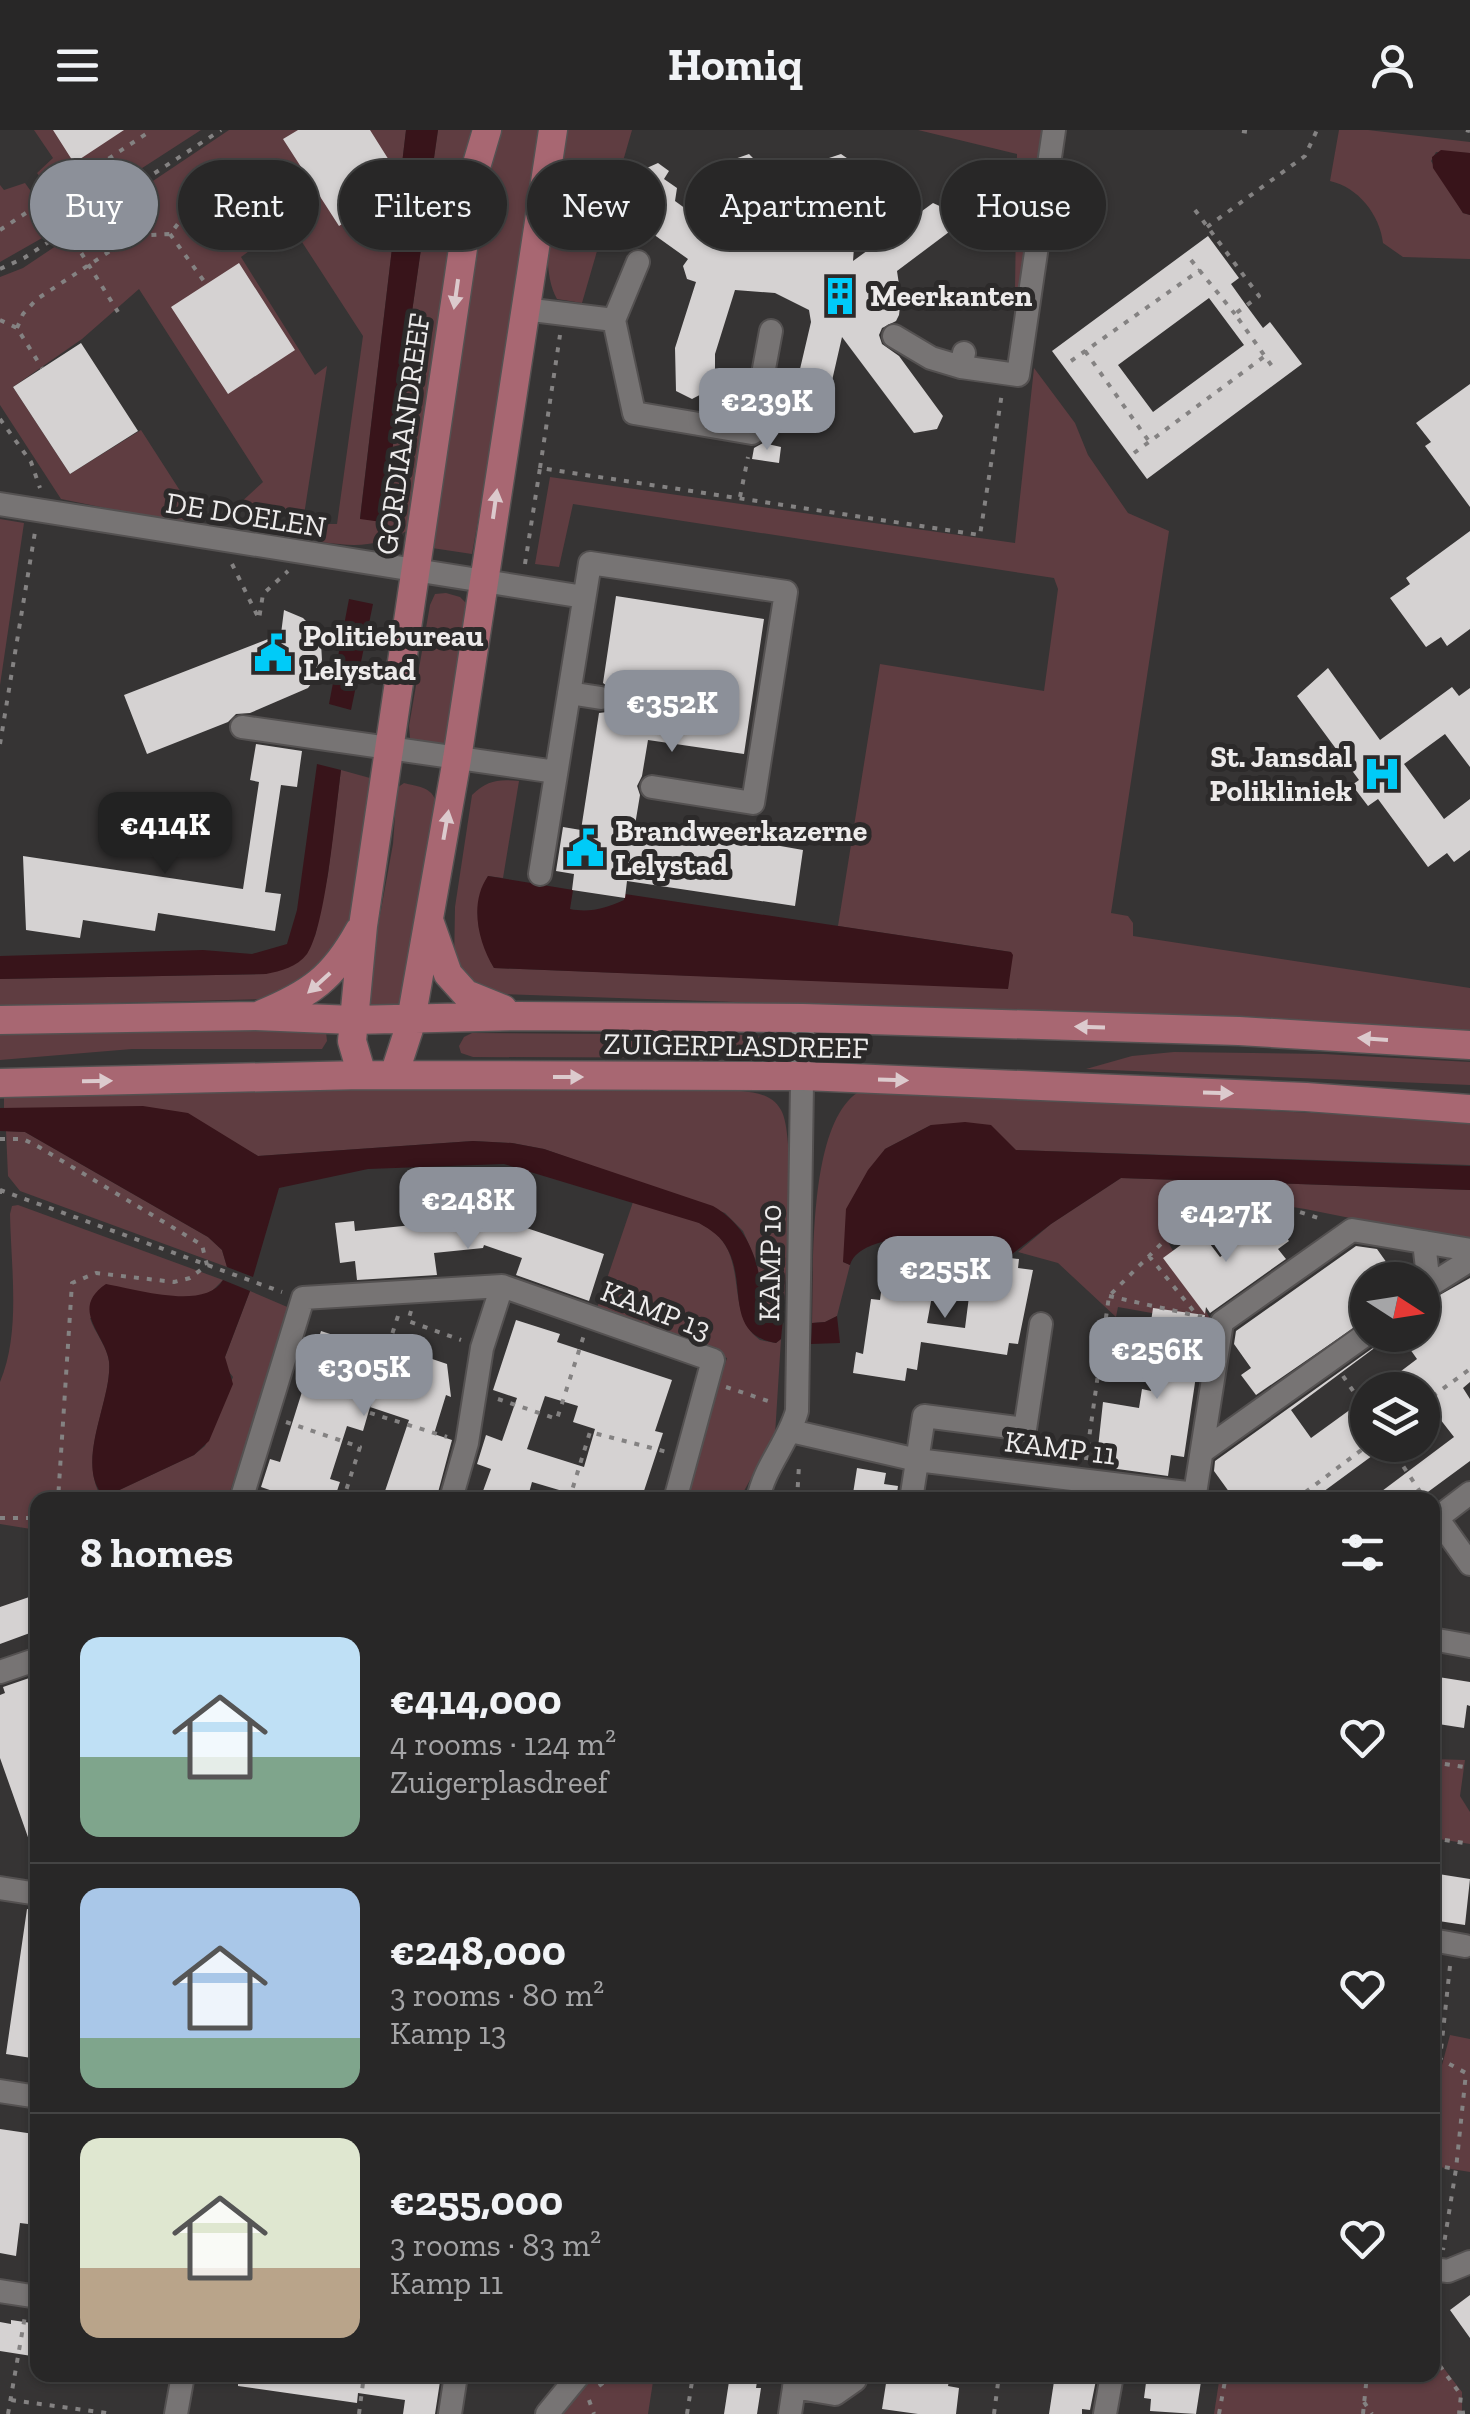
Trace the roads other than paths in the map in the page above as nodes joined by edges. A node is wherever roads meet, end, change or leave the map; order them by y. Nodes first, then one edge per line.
1 (487, 130) edge
2 (553, 130) edge
3 (1054, 130) edge
4 (638, 262) dead end
5 (524, 309) junction
6 (614, 320) junction
7 (771, 331) dead end
8 (894, 336) dead end
9 (0, 504) edge
10 (415, 572) junction
11 (484, 582) junction
12 (584, 597) junction
13 (569, 694) junction
14 (601, 698) dead end
15 (242, 727) dead end
16 (389, 749) junction
17 (458, 759) junction
18 (556, 772) junction
19 (652, 787) dead end
20 (540, 874) dead end
21 (430, 922) junction
22 (363, 926) junction
23 (256, 1016) junction
24 (518, 1016) junction
25 (411, 1018) junction
26 (804, 1018) junction
27 (0, 1020) edge
28 (353, 1020) junction
29 (1470, 1046) edge
30 (362, 1074) junction
31 (394, 1075) junction
32 (804, 1076) junction
33 (0, 1084) edge
34 (1470, 1108) edge
35 (1424, 1242) junction
36 (1470, 1250) edge
37 (1470, 1260) edge
38 (1425, 1262) edge
39 (1440, 1279) edge
40 (502, 1286) junction
41 (1041, 1324) dead end
42 (1350, 1346) edge
43 (796, 1425) junction
44 (1202, 1451) junction
45 (917, 1460) junction
46 (244, 1492) edge
47 (454, 1492) edge
48 (677, 1492) edge
49 (759, 1492) edge
50 (912, 1492) edge
51 (1160, 1492) edge
52 (1196, 1492) edge
53 (1470, 1493) edge
54 (1440, 1510) edge
55 (1440, 1525) edge
56 (1470, 1564) edge
57 (1440, 1640) edge
58 (1470, 1646) edge
59 (30, 1662) edge
60 (0, 1672) edge
61 (0, 1888) edge
62 (30, 1893) edge
63 (0, 2091) edge
64 (30, 2096) edge
65 (1468, 2262) edge
66 (1440, 2270) edge
67 (0, 2292) edge
68 (30, 2296) edge
69 (181, 2382) edge
70 (447, 2382) edge
71 (455, 2382) edge
72 (572, 2382) edge
73 (795, 2382) edge
74 (798, 2382) edge
75 (852, 2382) edge
76 (1111, 2382) edge
77 (176, 2414) edge
78 (442, 2414) edge
79 (450, 2414) edge
80 (547, 2414) edge
81 (790, 2414) edge
82 (1105, 2414) edge

1 -> 10 main road, GORDIAANDREEF
2 - 5 main road
3 - 8 street
4 - 6 street
5 - 6 street
11 -> 5 main road
6 - 7 street
9 - 10 street, DE DOELEN
10 - 11 street, DE DOELEN
10 - 16 main road, GORDIAANDREEF
11 - 12 street
11 - 17 main road
12 - 13 street
12 - 19 street
13 - 14 street
13 - 18 street
15 - 16 street
16 - 17 street
16 - 22 main road, GORDIAANDREEF
17 - 18 street
21 -> 17 main road
18 - 20 street
21 - 24 main road
21 - 25 main road
22 -> 23 main road, GORDIAANDREEF
22 - 28 main road, GORDIAANDREEF
23 - 27 main road, ZUIGERPLASDREEF
23 - 28 main road, ZUIGERPLASDREEF
24 - 25 main road, ZUIGERPLASDREEF
24 - 26 main road, ZUIGERPLASDREEF
25 - 28 main road, ZUIGERPLASDREEF
25 - 31 main road
29 -> 26 main road, ZUIGERPLASDREEF
26 - 32 street, KAMP 10
28 - 30 main road, GORDIAANDREEF
30 - 31 main road, ZUIGERPLASDREEF
33 -> 30 main road, ZUIGERPLASDREEF
31 -> 32 main road, ZUIGERPLASDREEF
32 -> 34 main road, ZUIGERPLASDREEF
32 - 43 street, KAMP 10
35 - 36 street
35 - 38 street
35 - 44 street
37 - 39 street
40 - 46 street, KAMP 13
40 - 47 street
40 - 48 street, KAMP 13
41 - 45 street, KAMP 11
42 - 44 street
43 - 45 street, KAMP 11
43 - 49 street
44 - 52 street
45 - 50 street, KAMP 11
45 - 51 street, KAMP 11
53 - 54 street
55 - 56 street
57 - 58 street
59 - 60 street
61 - 62 street
63 - 64 street
65 - 66 street
67 - 68 street
69 - 77 street
70 - 78 street
71 - 79 street
72 - 80 street
73 - 81 street
74 - 75 street
76 - 82 street

